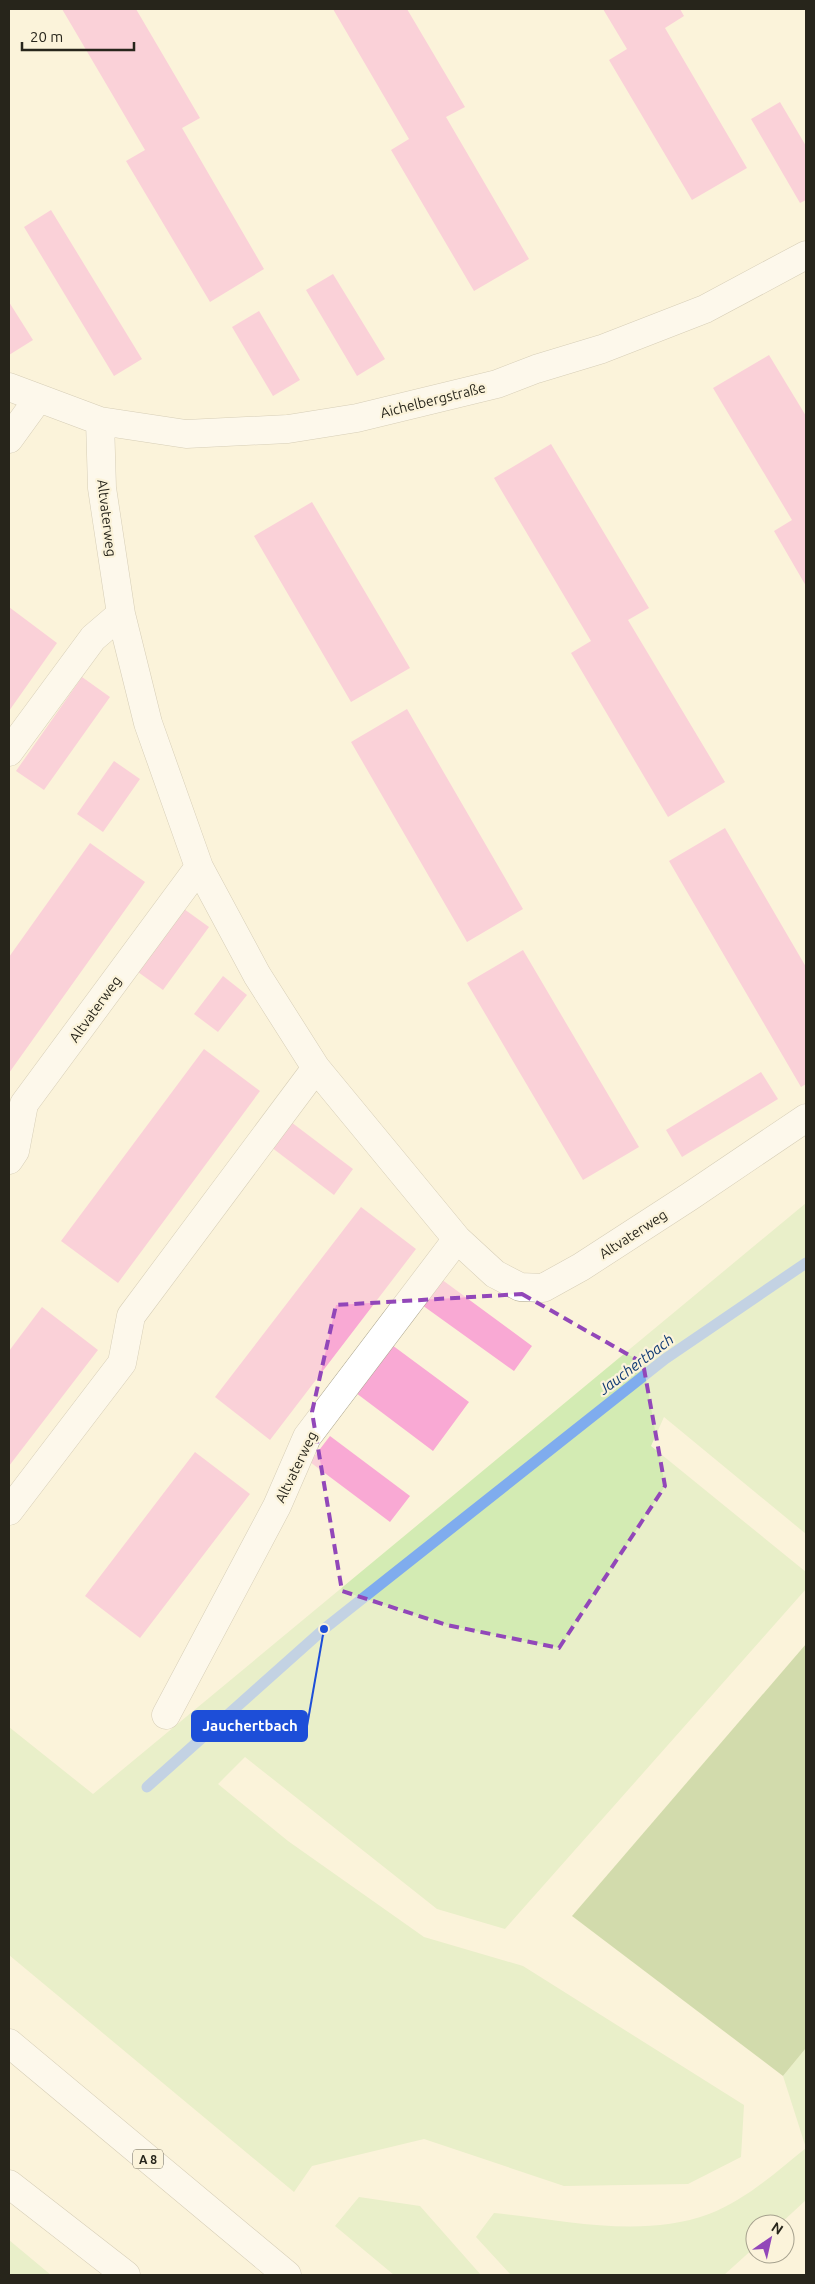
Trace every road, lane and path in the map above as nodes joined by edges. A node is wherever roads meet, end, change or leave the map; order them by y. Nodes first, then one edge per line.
1 (806, 255) edge
2 (9, 387) edge
3 (38, 399) junction
4 (100, 421) junction
5 (9, 439) edge
6 (121, 614) junction
7 (9, 752) edge
8 (200, 867) junction
9 (316, 1068) junction
10 (806, 1118) edge
11 (9, 1160) edge
12 (458, 1240) junction
13 (9, 1511) edge
14 (166, 1715) dead end
15 (9, 2043) edge
16 (9, 2184) edge
17 (126, 2275) edge
18 (287, 2275) edge

1 - 4 main road, Aichelbergstraße
2 - 3 main road, Aichelbergstraße
3 - 4 main road, Aichelbergstraße
3 - 5 main road
4 - 6 main road, Altvaterweg
6 - 7 main road
6 - 8 main road, Altvaterweg
8 - 9 main road, Altvaterweg
8 - 11 main road, Altvaterweg
9 - 12 main road, Altvaterweg
9 - 13 main road
10 - 12 main road, Altvaterweg
12 - 14 main road, Altvaterweg
15 - 18 main road, A 8
16 - 17 main road

